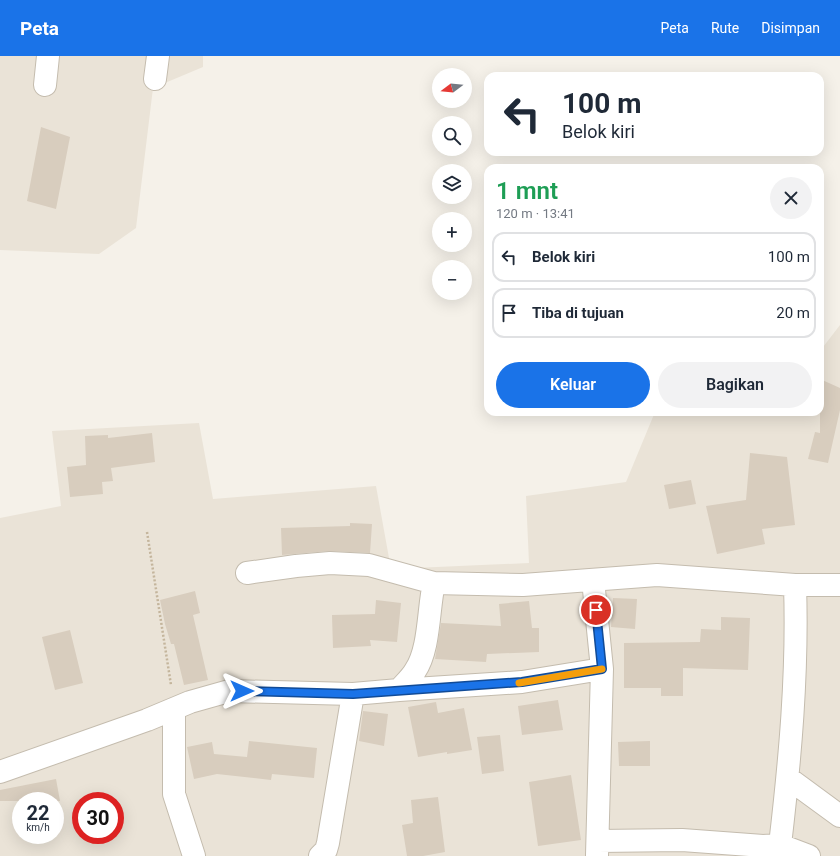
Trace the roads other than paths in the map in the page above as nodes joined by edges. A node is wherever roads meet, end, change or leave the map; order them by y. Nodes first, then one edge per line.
1 (48, 56) edge
2 (158, 56) edge
3 (155, 79) dead end
4 (45, 85) dead end
5 (247, 573) dead end
6 (593, 580) junction
7 (434, 583) junction
8 (795, 585) junction
9 (840, 585) edge
10 (602, 669) junction
11 (399, 690) junction
12 (353, 694) junction
13 (174, 709) junction
14 (0, 772) edge
15 (788, 778) junction
16 (840, 816) edge
17 (598, 848) edge
18 (768, 849) edge
19 (194, 856) edge
20 (320, 856) edge
21 (808, 856) edge

1 - 4 street
2 - 3 street
5 - 7 street
6 - 7 street
6 - 8 street
6 - 10 street
7 - 11 street
8 - 9 street
8 - 15 street
10 - 11 street
10 - 17 street
11 - 12 street
12 - 13 street
12 - 20 street
13 - 14 street
13 - 19 street
15 - 16 street
15 - 18 street
17 - 18 street
18 - 21 street

